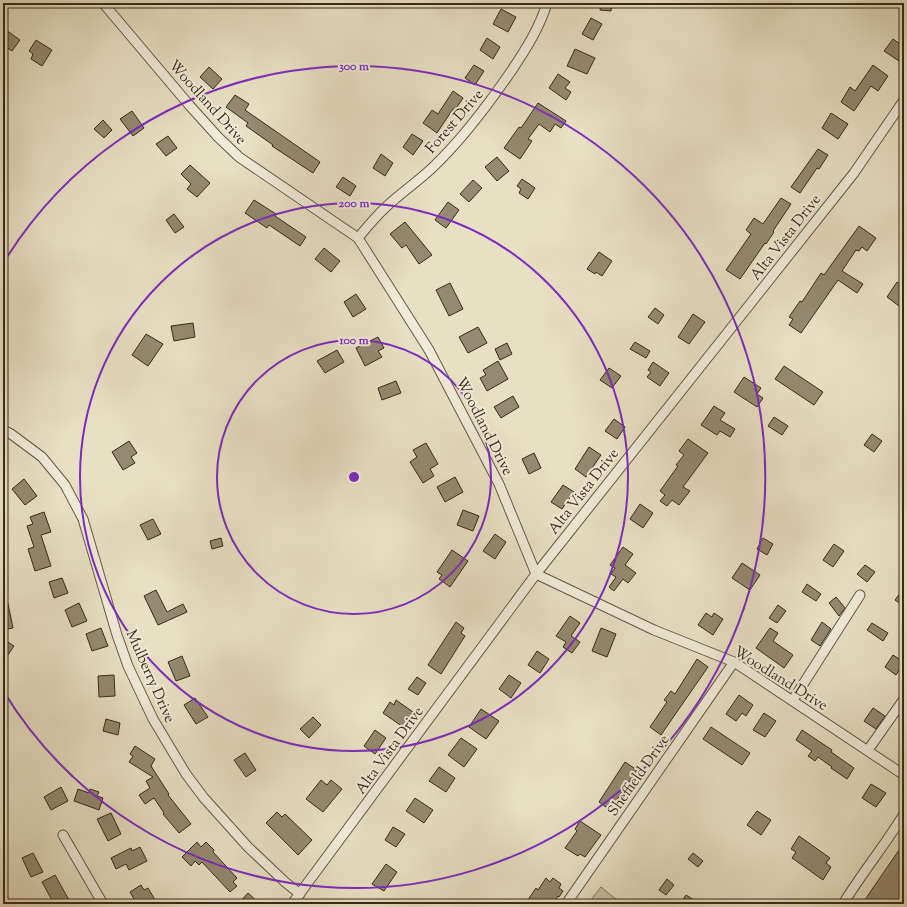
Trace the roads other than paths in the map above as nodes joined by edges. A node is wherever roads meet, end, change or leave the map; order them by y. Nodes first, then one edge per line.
1 (103, 3) edge
2 (547, 3) edge
3 (904, 100) edge
4 (358, 238) junction
5 (3, 430) edge
6 (536, 574) junction
7 (860, 595) dead end
8 (734, 662) junction
9 (904, 699) edge
10 (794, 700) junction
11 (868, 750) junction
12 (904, 775) edge
13 (904, 814) edge
14 (63, 835) dead end
15 (300, 894) junction
16 (103, 904) edge
17 (292, 904) edge
18 (566, 904) edge
19 (843, 904) edge

1 - 4 street, Woodland Drive
2 - 4 street, Forest Drive
3 - 6 street, Alta Vista Drive
4 - 6 street, Woodland Drive
5 - 15 street, Mulberry Drive
6 - 8 street, Woodland Drive
6 - 15 street, Alta Vista Drive
7 - 10 street
8 - 10 street, Woodland Drive
8 - 18 street, Sheffield Drive
9 - 11 street
10 - 11 street, Woodland Drive
11 - 12 street, Woodland Drive
13 - 19 street
14 - 16 street
15 - 17 street, Alta Vista Drive

